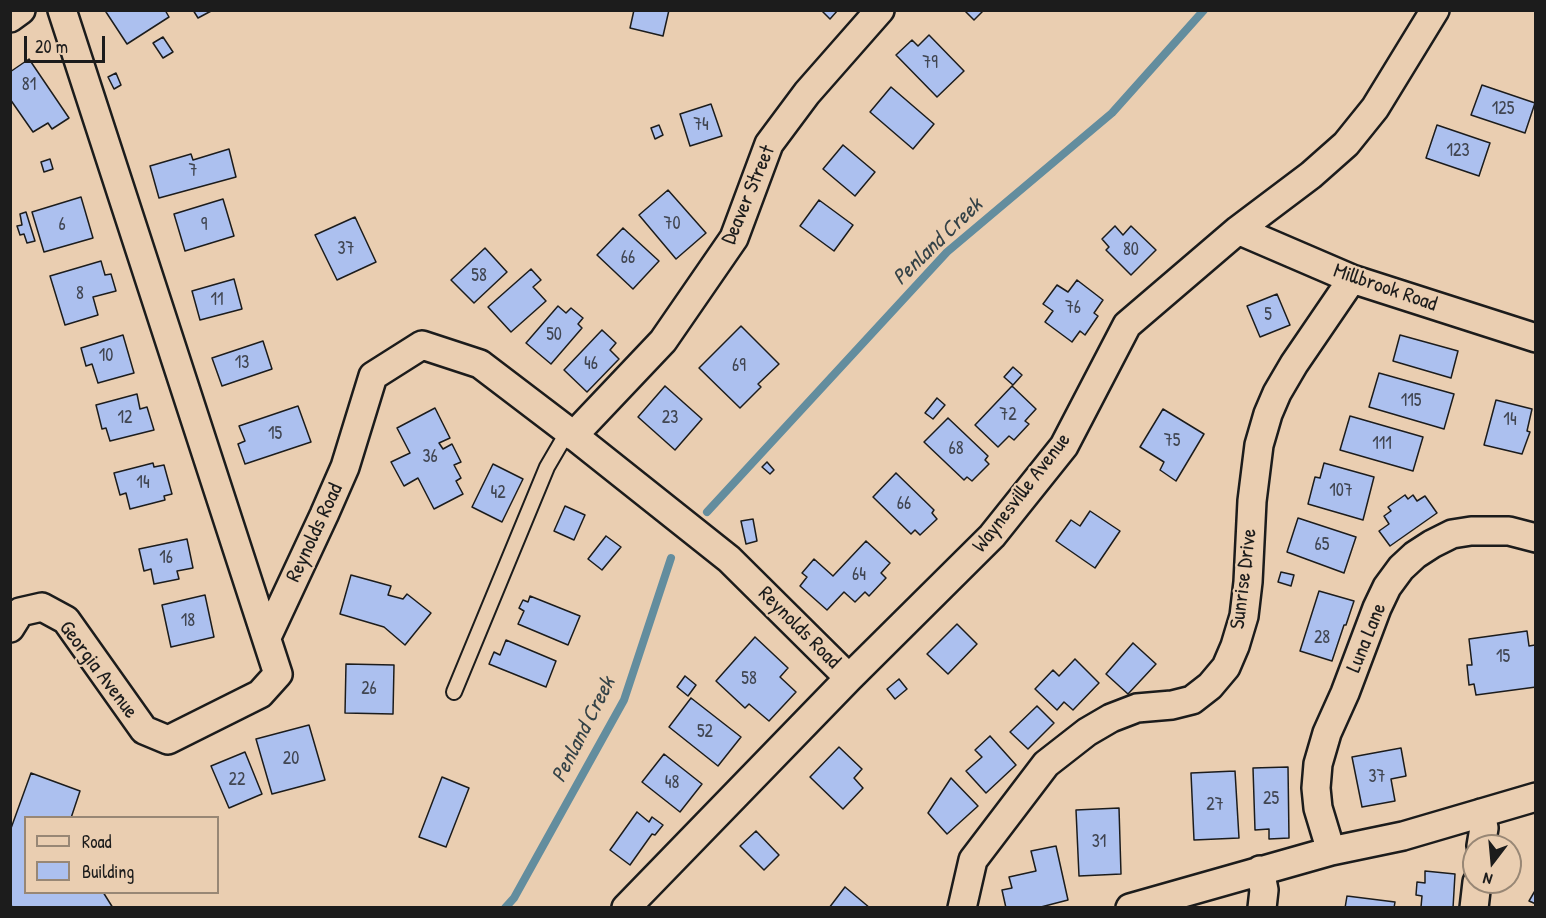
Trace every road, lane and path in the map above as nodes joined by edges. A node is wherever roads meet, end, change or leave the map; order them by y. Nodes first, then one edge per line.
1 (21, 10) edge
2 (62, 10) edge
3 (880, 10) edge
4 (1435, 10) edge
5 (10, 18) edge
6 (1238, 230) junction
7 (1352, 279) junction
8 (1536, 338) edge
9 (570, 434) junction
10 (1536, 538) edge
11 (10, 628) edge
12 (267, 637) junction
13 (849, 678) junction
14 (454, 692) dead end
15 (1536, 797) edge
16 (1481, 813) junction
17 (1483, 834) edge
18 (1331, 851) junction
19 (1260, 870) junction
20 (626, 908) edge
21 (962, 908) edge
22 (1130, 908) edge
23 (1262, 908) edge

1 - 5 street
2 - 12 street
3 - 9 street, Deaver Street
4 - 6 street, Waynesville Avenue
6 - 7 street, Millbrook Road
6 - 13 street, Waynesville Avenue
7 - 8 street, Millbrook Road
7 - 21 street, Sunrise Drive
9 - 12 street, Reynolds Road
9 - 13 street, Reynolds Road
9 - 14 lane
10 - 18 street, Luna Lane
11 - 12 street, Georgia Avenue
13 - 20 street, Waynesville Avenue
15 - 16 street
16 - 17 street
16 - 18 street
18 - 19 street
19 - 22 street
19 - 23 street

